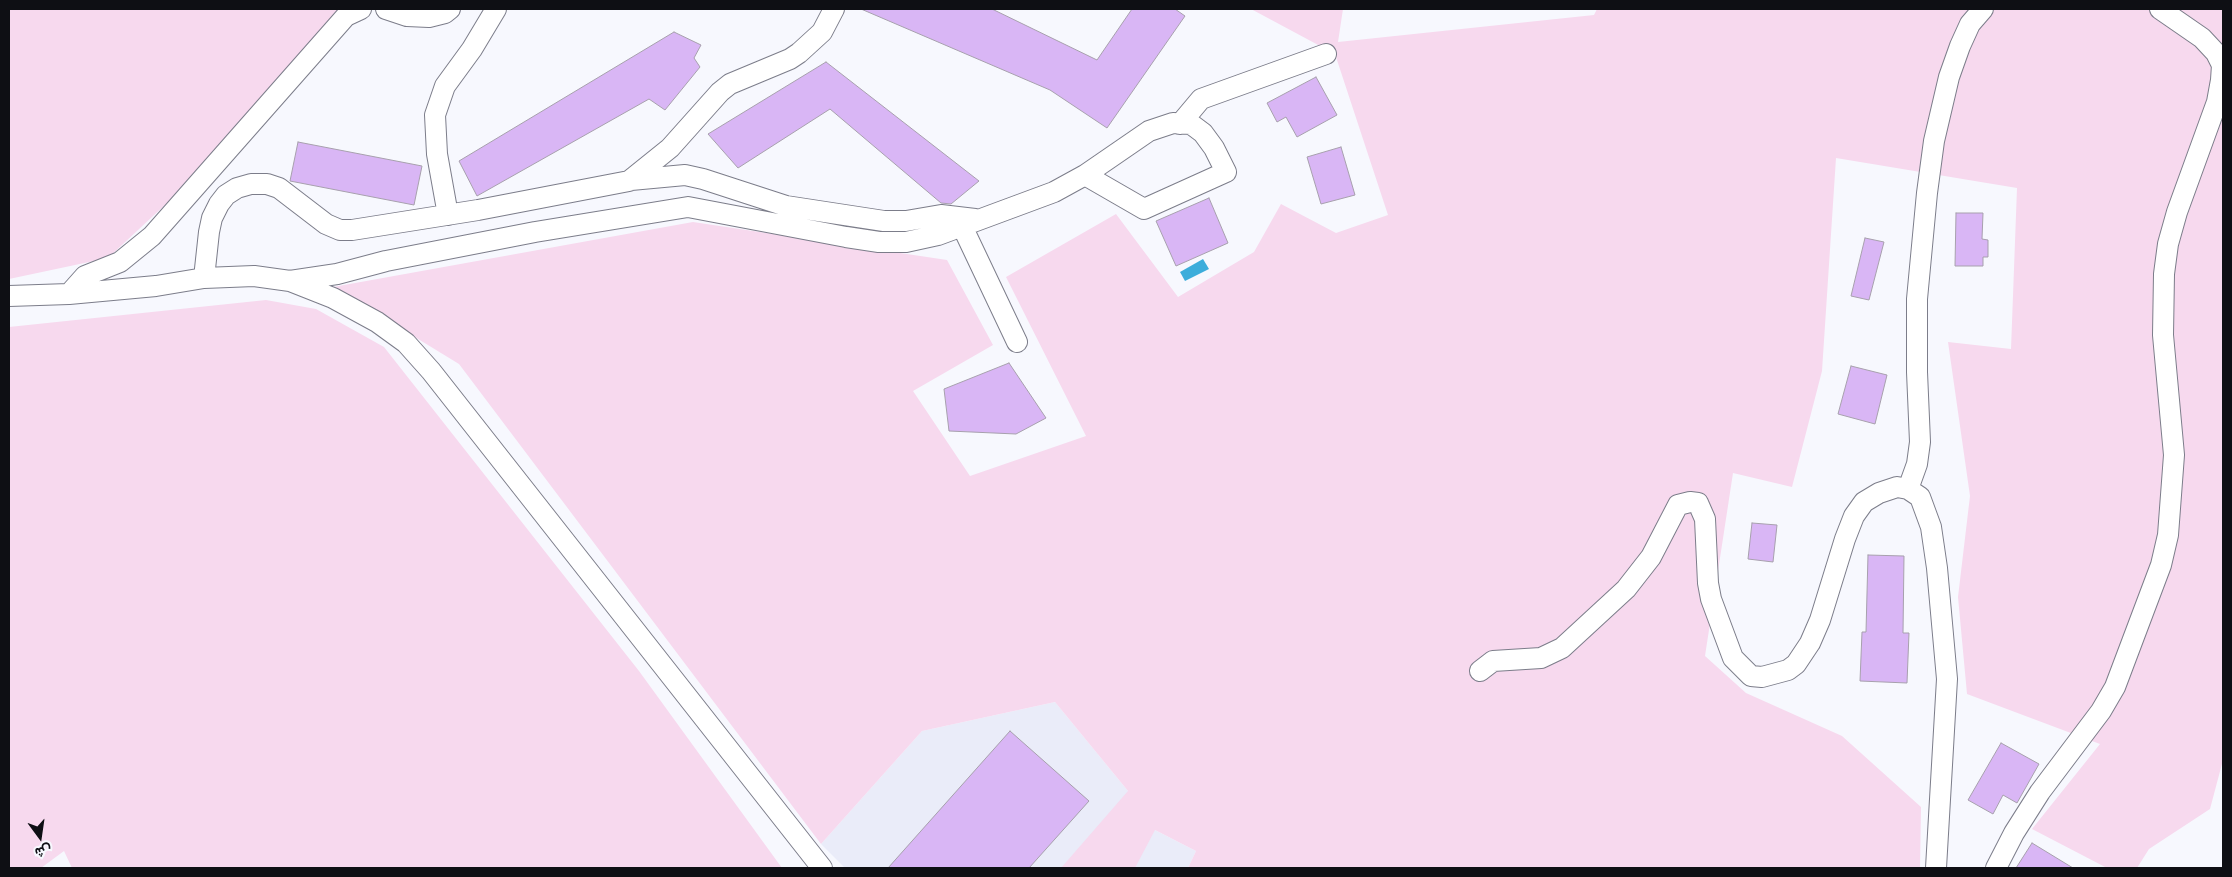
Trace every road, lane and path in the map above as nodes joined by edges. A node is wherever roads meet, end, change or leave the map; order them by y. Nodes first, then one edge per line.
1 (361, 9) edge
2 (386, 9) edge
3 (450, 9) edge
4 (496, 9) edge
5 (834, 9) edge
6 (1983, 9) edge
7 (2160, 9) edge
8 (1326, 54) dead end
9 (1180, 124) junction
10 (1085, 175) junction
11 (629, 181) junction
12 (448, 215) junction
13 (970, 223) junction
14 (204, 278) junction
15 (290, 281) junction
16 (70, 294) junction
17 (9, 296) edge
18 (1016, 342) dead end
19 (1908, 489) junction
20 (1480, 671) dead end
21 (822, 868) edge
22 (1936, 868) edge
23 (1996, 868) edge

1 - 16 street
2 - 3 street
4 - 12 street
5 - 11 street
6 - 19 street
7 - 23 street
8 - 9 street
9 - 10 street
9 - 10 street
10 - 13 street
11 - 12 street
11 - 13 street
12 - 14 street
13 - 15 street
13 - 18 street
14 - 15 street
14 - 16 street
15 - 21 street
16 - 17 street
19 - 20 street
19 - 22 street

